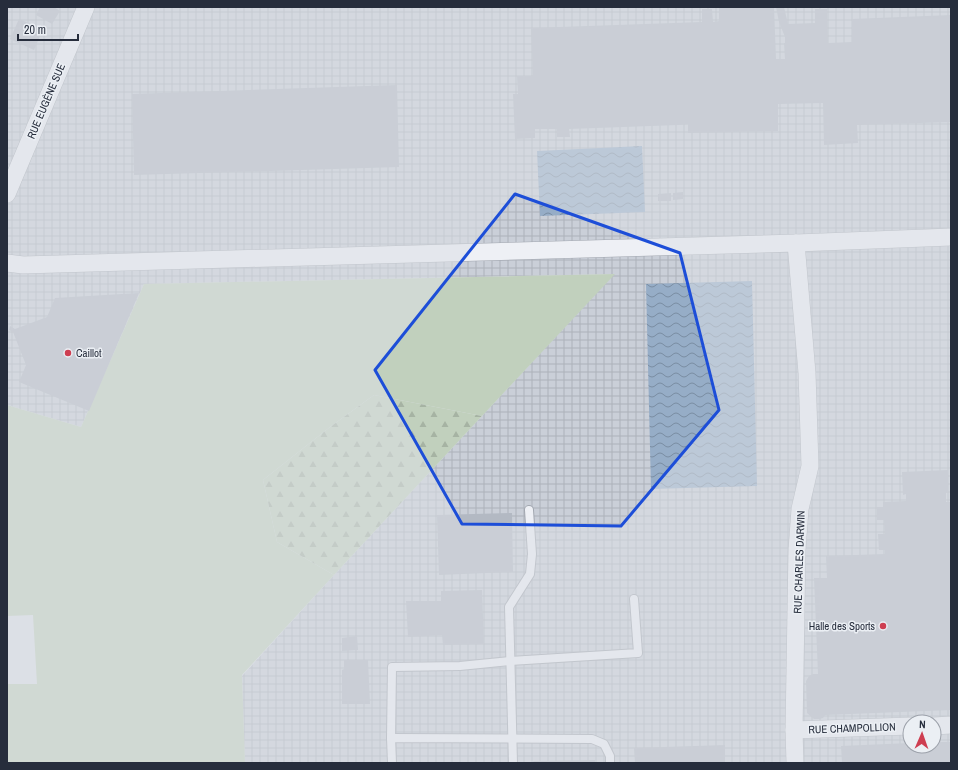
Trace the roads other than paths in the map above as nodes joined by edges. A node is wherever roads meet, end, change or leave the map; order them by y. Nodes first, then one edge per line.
1 (86, 7) edge
2 (7, 194) edge
3 (951, 237) edge
4 (796, 244) junction
5 (7, 263) edge
6 (529, 510) dead end
7 (634, 599) dead end
8 (510, 660) junction
9 (902, 726) edge
10 (794, 730) junction
11 (391, 738) junction
12 (512, 739) junction
13 (392, 763) edge
14 (513, 763) edge
15 (610, 763) edge
16 (795, 763) edge

1 - 2 street, RUE EUGÈNE SUE
3 - 4 street
4 - 5 street
4 - 10 street, RUE CHARLES DARWIN
6 - 8 lane
7 - 8 lane
8 - 11 lane
8 - 12 lane
9 - 10 street, RUE CHAMPOLLION
10 - 16 street, RUE CHARLES DARWIN
11 - 12 lane
11 - 13 lane
12 - 14 lane
12 - 15 lane

